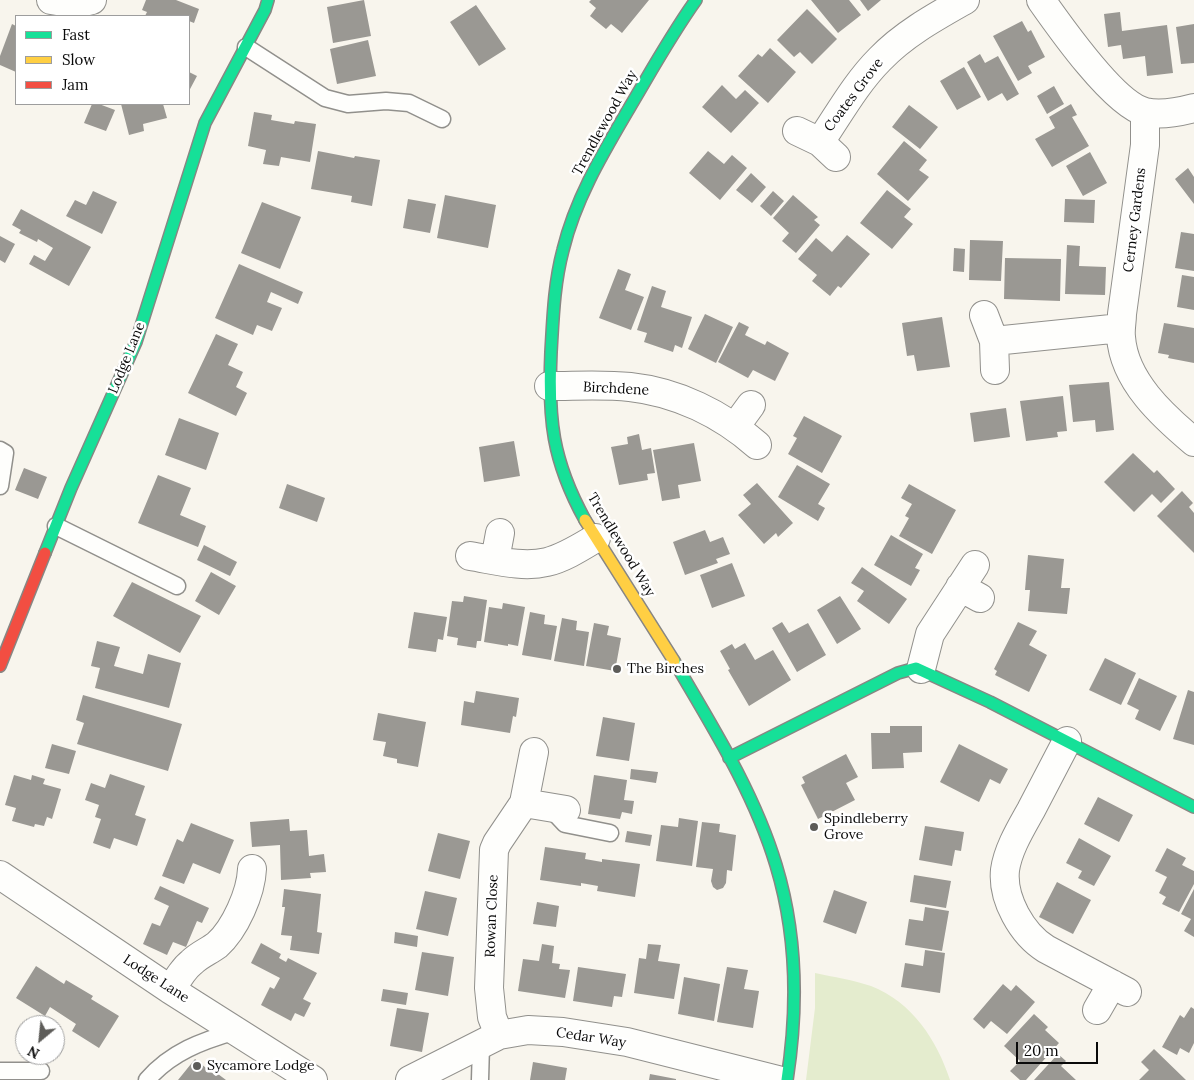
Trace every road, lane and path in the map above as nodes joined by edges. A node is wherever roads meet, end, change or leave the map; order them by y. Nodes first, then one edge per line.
1 (51, 0) edge
2 (92, 0) edge
3 (268, 0) edge
4 (696, 0) edge
5 (965, 0) edge
6 (1041, 0) edge
7 (246, 47) junction
8 (1194, 108) edge
9 (1145, 112) junction
10 (442, 119) dead end
11 (818, 143) dead end
12 (984, 315) dead end
13 (1121, 328) junction
14 (994, 341) junction
15 (995, 370) dead end
16 (549, 386) junction
17 (751, 405) dead end
18 (735, 427) junction
19 (1194, 442) edge
20 (757, 445) dead end
21 (0, 450) edge
22 (0, 486) edge
23 (56, 526) junction
24 (500, 533) dead end
25 (596, 538) junction
26 (975, 564) dead end
27 (177, 586) dead end
28 (6, 629) edge
29 (0, 666) edge
30 (920, 669) junction
31 (1067, 741) junction
32 (534, 752) dead end
33 (730, 758) junction
34 (524, 803) junction
35 (1194, 808) edge
36 (558, 809) joint
37 (610, 833) dead end
38 (252, 869) dead end
39 (0, 875) edge
40 (171, 990) junction
41 (1097, 1010) dead end
42 (236, 1031) junction
43 (490, 1040) junction
44 (0, 1071) edge
45 (41, 1071) dead end
46 (147, 1080) edge
47 (313, 1080) edge
48 (410, 1080) edge
49 (480, 1080) edge
50 (778, 1080) edge
51 (787, 1080) edge

1 - 2 street
3 - 7 street, Lodge Lane
4 - 16 street, Trendlewood Way
5 - 11 street, Coates Grove
6 - 9 street
7 - 10 lane
7 - 23 street, Lodge Lane
8 - 9 street
9 - 13 street, Cerney Gardens
12 - 14 street
13 - 14 street
13 - 19 street, Cerney Gardens
14 - 15 street
16 - 18 street, Birchdene
16 - 25 street, Trendlewood Way
17 - 18 street
18 - 20 street, Birchdene
21 - 22 lane
23 - 27 lane
23 - 28 street, Lodge Lane
24 - 25 street
25 - 33 street, Trendlewood Way
26 - 30 street
28 - 29 street, Lodge Lane
30 - 31 street
30 - 33 street
31 - 35 street
31 - 41 street
32 - 34 street, Rowan Close
33 - 51 street, Trendlewood Way
34 - 36 street
34 - 43 street, Rowan Close
36 - 37 lane
38 - 40 street
39 - 40 street, Lodge Lane
40 - 42 street, Lodge Lane
42 - 46 lane
42 - 47 street, Lodge Lane
43 - 48 street, Cedar Way
43 - 49 lane
43 - 50 street, Cedar Way
44 - 45 lane

